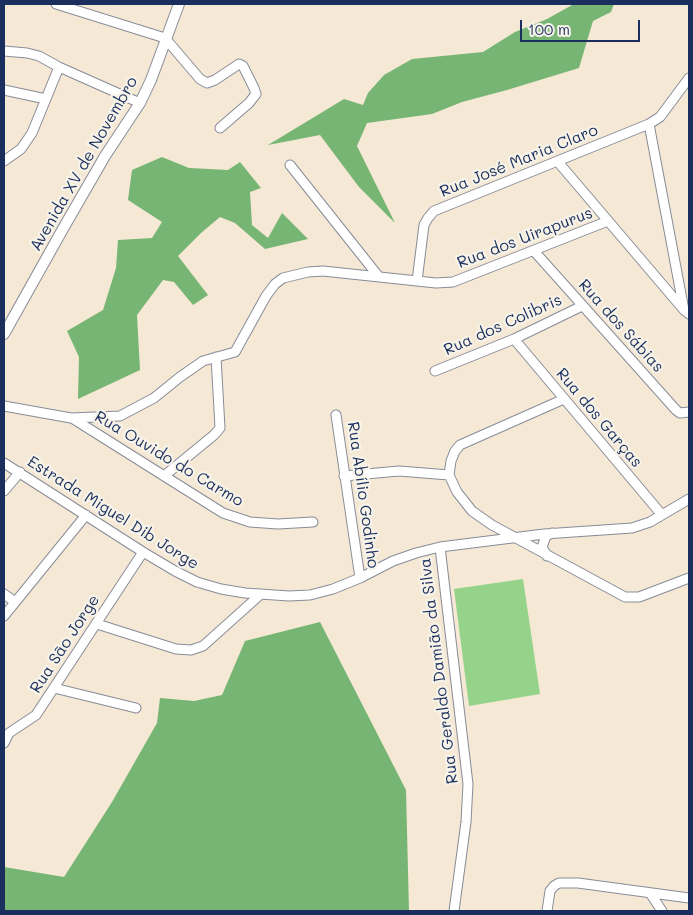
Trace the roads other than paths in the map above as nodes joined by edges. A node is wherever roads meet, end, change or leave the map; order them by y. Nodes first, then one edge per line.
1 (56, 4) edge
2 (179, 4) edge
3 (165, 38) junction
4 (4, 51) edge
5 (59, 67) junction
6 (689, 78) edge
7 (4, 90) edge
8 (46, 99) junction
9 (140, 102) junction
10 (650, 124) junction
11 (220, 128) dead end
12 (4, 161) edge
13 (558, 162) junction
14 (290, 165) dead end
15 (608, 222) junction
16 (534, 251) junction
17 (379, 277) junction
18 (417, 281) junction
19 (582, 306) junction
20 (686, 312) edge
21 (4, 334) edge
22 (514, 339) junction
23 (216, 357) junction
24 (435, 371) dead end
25 (564, 398) junction
26 (4, 406) edge
27 (689, 412) edge
28 (336, 415) dead end
29 (72, 418) junction
30 (4, 463) edge
31 (20, 472) junction
32 (448, 475) junction
33 (164, 476) junction
34 (344, 476) junction
35 (4, 490) edge
36 (689, 499) edge
37 (86, 515) junction
38 (662, 515) junction
39 (313, 522) dead end
40 (552, 533) junction
41 (512, 537) junction
42 (440, 547) junction
43 (143, 552) junction
44 (548, 556) junction
45 (360, 578) junction
46 (689, 578) edge
47 (4, 594) edge
48 (261, 594) junction
49 (15, 602) junction
50 (4, 616) edge
51 (97, 624) junction
52 (54, 688) junction
53 (136, 708) dead end
54 (4, 743) edge
55 (650, 893) junction
56 (689, 898) edge
57 (454, 911) edge
58 (547, 911) edge
59 (662, 911) edge

1 - 3 street
2 - 3 street, Avenida XV de Novembro
3 - 9 street, Avenida XV de Novembro
3 - 11 street
4 - 5 street
5 - 8 street
5 - 9 street
6 - 10 street, Rua José Maria Claro
7 - 8 street
8 - 12 street
9 - 21 street, Avenida XV de Novembro
10 - 13 street, Rua José Maria Claro
10 - 20 street
13 - 15 street
13 - 18 street, Rua José Maria Claro
14 - 17 street
15 - 16 street, Rua dos Uirapurus
15 - 20 street
16 - 18 street, Rua dos Uirapurus
16 - 19 street, Rua dos Sábias
17 - 18 street
17 - 23 street
19 - 22 street, Rua dos Colibris
19 - 27 street, Rua dos Sábias
22 - 24 street, Rua dos Colibris
22 - 25 street, Rua dos Garças
23 - 29 street
23 - 33 street
25 - 32 street
25 - 38 street, Rua dos Garças
26 - 29 street
28 - 34 street, Rua Abílio Godinho
29 - 33 street, Rua Ouvido do Carmo
30 - 31 street, Estrada Miguel Dib Jorge
31 - 35 street
31 - 37 street, Estrada Miguel Dib Jorge
32 - 34 street
32 - 41 street
33 - 39 street, Rua Ouvido do Carmo
34 - 45 street, Rua Abílio Godinho
36 - 38 street, Estrada Miguel Dib Jorge
37 - 43 street, Estrada Miguel Dib Jorge
37 - 49 street
38 - 40 street, Estrada Miguel Dib Jorge
40 - 41 street, Estrada Miguel Dib Jorge
40 - 44 street
41 - 42 street, Estrada Miguel Dib Jorge
41 - 44 street
42 - 45 street, Estrada Miguel Dib Jorge
42 - 57 street, Rua Geraldo Damião da Silva
43 - 48 street, Estrada Miguel Dib Jorge
43 - 51 street, Rua São Jorge
44 - 46 street
45 - 48 street, Estrada Miguel Dib Jorge
47 - 49 street
48 - 51 street
49 - 50 street
51 - 52 street, Rua São Jorge
52 - 53 street
52 - 54 street, Rua São Jorge
55 - 56 street
55 - 58 street
55 - 59 street

